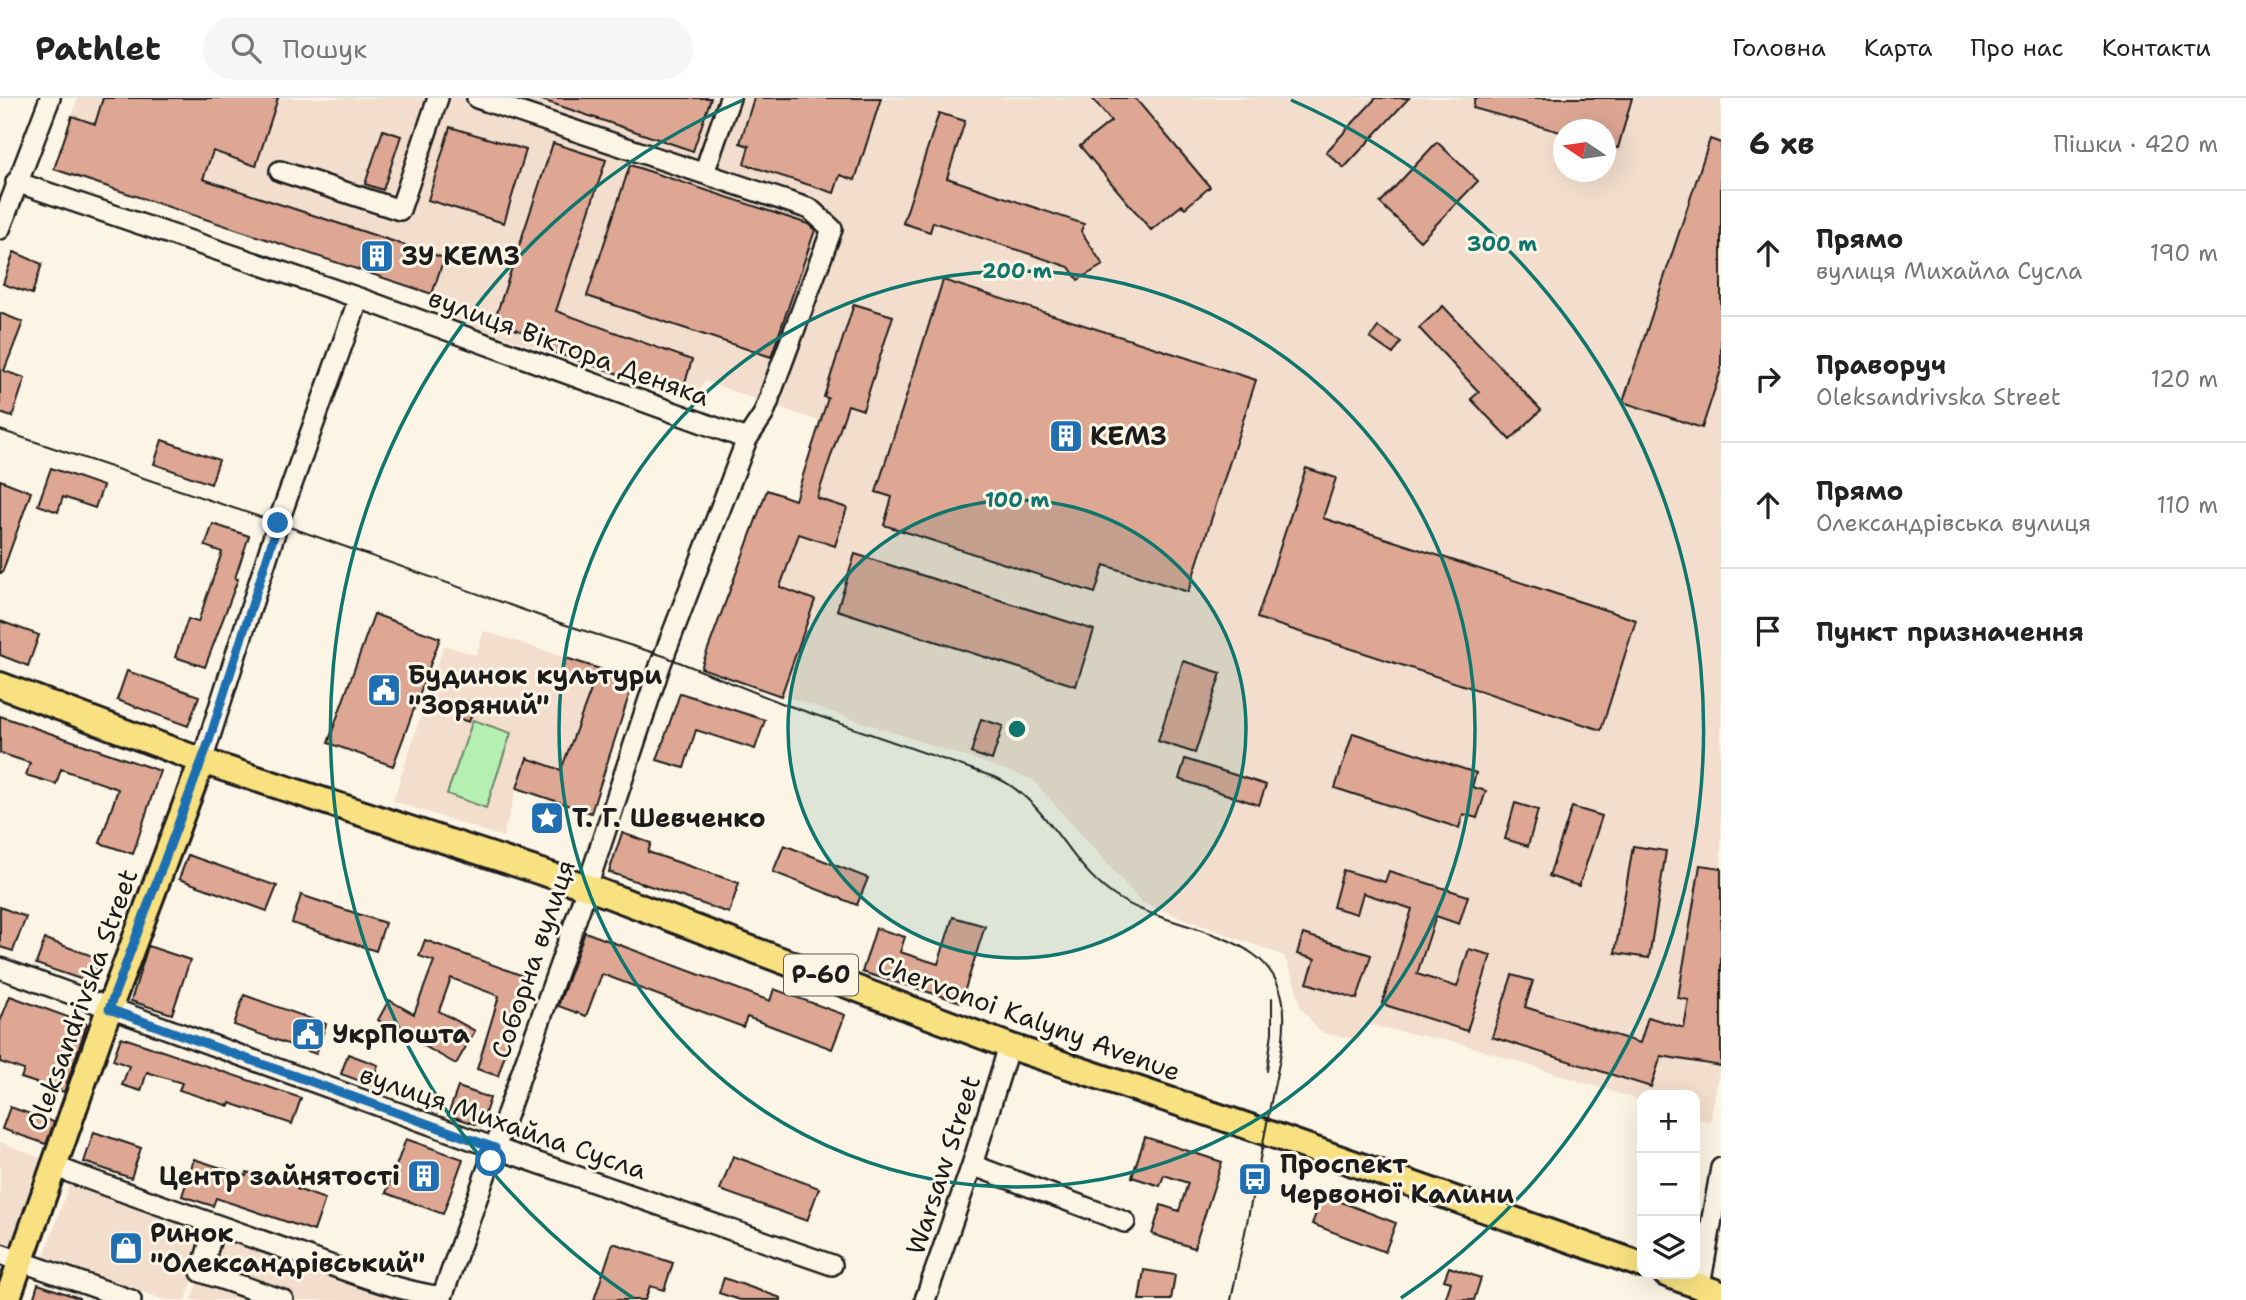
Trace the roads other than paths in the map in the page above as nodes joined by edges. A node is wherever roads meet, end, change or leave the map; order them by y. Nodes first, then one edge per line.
1 (50, 98) edge
2 (439, 98) edge
3 (477, 98) edge
4 (730, 98) edge
5 (279, 171) dead end
6 (704, 173) junction
7 (16, 182) junction
8 (0, 229) edge
9 (359, 298) junction
10 (747, 439) junction
11 (0, 685) edge
12 (202, 761) junction
13 (587, 887) junction
14 (0, 968) edge
15 (109, 1009) junction
16 (1009, 1046) junction
17 (495, 1148) junction
18 (972, 1165) junction
19 (53, 1167) junction
20 (1720, 1178) edge
21 (1125, 1222) dead end
22 (215, 1225) junction
23 (10, 1258) edge
24 (1637, 1263) edge
25 (832, 1265) dead end
26 (1677, 1279) edge
27 (1706, 1293) edge
28 (442, 1298) edge
29 (7, 1300) edge
30 (131, 1300) edge
31 (283, 1300) edge
32 (925, 1300) edge

1 - 7 street
2 - 5 street
3 - 6 street
4 - 6 street
6 - 10 street, Соборна вулиця
7 - 8 street
7 - 9 street, вулиця Віктора Деняка
9 - 10 street, вулиця Віктора Деняка
9 - 12 street
10 - 13 street, Соборна вулиця
11 - 12 main road, Chervonoi Kalyny Avenue / Р-60
12 - 13 main road, Chervonoi Kalyny Avenue / Р-60
12 - 15 main road, Oleksandrivska Street
13 - 16 main road, Chervonoi Kalyny Avenue / Р-60
13 - 17 street, Соборна вулиця
14 - 15 street, вулиця Михайла Сусла
15 - 17 street, вулиця Михайла Сусла
15 - 19 main road, Oleksandrivska Street
16 - 18 street, Warsaw Street
16 - 24 main road, Chervonoi Kalyny Avenue / Р-60
17 - 25 street, вулиця Михайла Сусла
17 - 28 street, Соборна вулиця
18 - 21 street
18 - 32 street, Warsaw Street
19 - 22 street
19 - 23 main road, Oleksandrivska Street
20 - 27 street
22 - 28 street
22 - 31 street
23 - 29 main road, Oleksandrivska Street
23 - 30 street
26 - 27 main road

